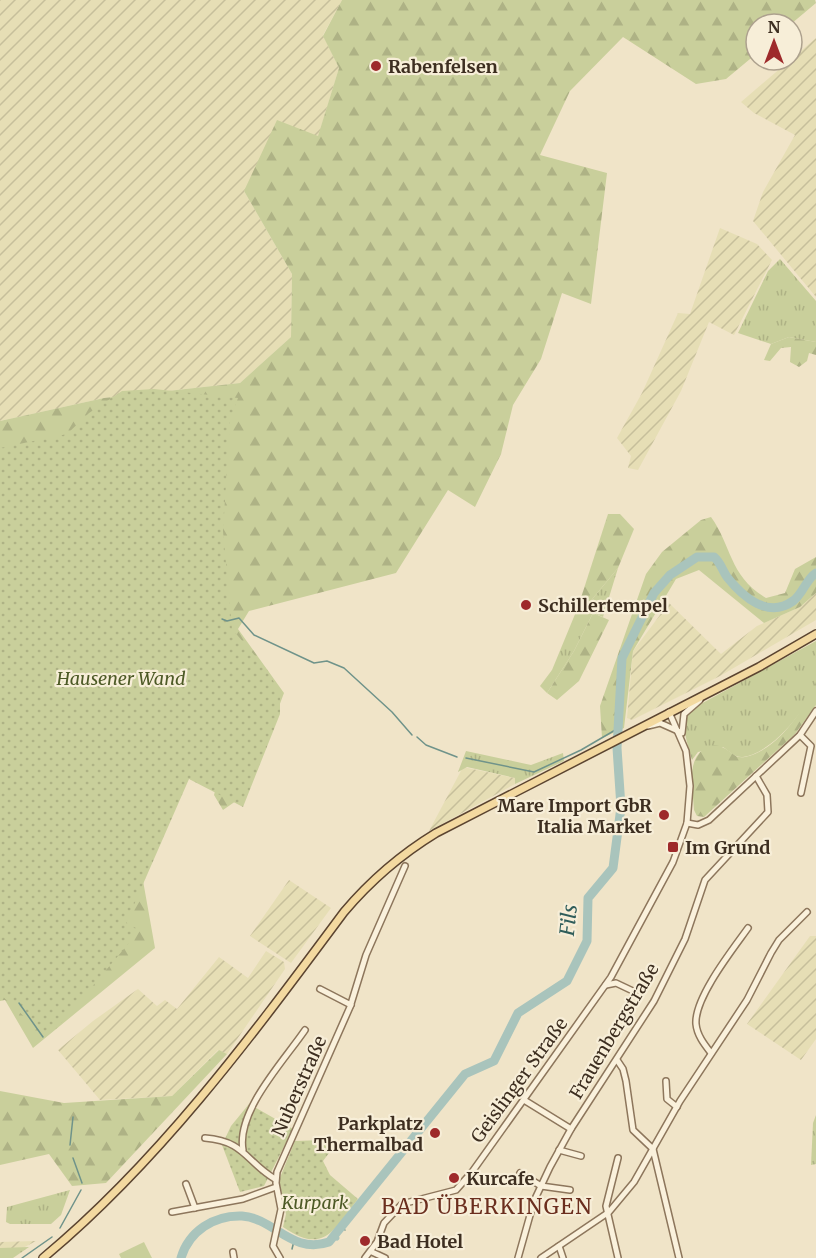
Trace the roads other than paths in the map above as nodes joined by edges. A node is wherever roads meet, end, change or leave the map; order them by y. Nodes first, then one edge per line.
1 (816, 634) edge
2 (719, 687) junction
3 (816, 711) edge
4 (669, 712) junction
5 (640, 727) junction
6 (679, 731) junction
7 (801, 735) junction
8 (682, 738) junction
9 (811, 746) junction
10 (816, 751) edge
11 (756, 776) junction
12 (801, 793) dead end
13 (687, 823) junction
14 (405, 866) dead end
15 (807, 912) dead end
16 (748, 928) dead end
17 (605, 985) junction
18 (320, 989) dead end
19 (635, 992) dead end
20 (351, 1005) junction
21 (305, 1030) dead end
22 (711, 1053) junction
23 (617, 1060) junction
24 (666, 1081) dead end
25 (524, 1100) junction
26 (677, 1107) junction
27 (571, 1129) junction
28 (205, 1138) dead end
29 (243, 1149) junction
30 (653, 1149) junction
31 (559, 1150) junction
32 (581, 1156) dead end
33 (618, 1158) dead end
34 (520, 1173) dead end
35 (275, 1179) junction
36 (186, 1184) dead end
37 (541, 1186) junction
38 (276, 1187) junction
39 (570, 1190) dead end
40 (195, 1208) junction
41 (172, 1212) dead end
42 (609, 1212) junction
43 (559, 1246) junction
44 (372, 1252) junction
45 (519, 1256) edge
46 (43, 1258) edge
47 (280, 1258) edge
48 (365, 1258) edge
49 (385, 1258) edge
50 (528, 1258) edge
51 (541, 1258) edge
52 (563, 1258) edge
53 (618, 1258) edge
54 (679, 1258) edge

1 - 2 main road
2 - 4 main road
2 - 8 street, Geislinger Straße
3 - 7 street
4 - 5 main road
4 - 6 street, Geislinger Straße
5 - 6 street
5 - 46 main road
6 - 8 street, Geislinger Straße
7 - 9 street
7 - 11 street
8 - 13 street, Geislinger Straße
9 - 10 street
9 - 12 street
11 - 13 street
11 - 23 street, Frauenbergstraße
13 - 17 street, Geislinger Straße
14 - 20 street, Nuberstraße
15 - 22 street
16 - 22 street
17 - 19 street
17 - 25 street, Geislinger Straße
18 - 20 street
20 - 35 street, Nuberstraße
21 - 29 street
22 - 26 street
23 - 27 street, Frauenbergstraße
23 - 30 street
24 - 26 street
25 - 27 street
25 - 44 street, Geislinger Straße
26 - 30 street
27 - 31 street, Frauenbergstraße
28 - 29 street
29 - 35 street
30 - 42 street
30 - 54 street
31 - 32 street
31 - 37 street, Frauenbergstraße
33 - 42 street
34 - 37 street
35 - 38 street
36 - 40 street
37 - 39 street
37 - 45 street, Frauenbergstraße
38 - 40 street
38 - 47 street
40 - 41 street
42 - 43 street
42 - 53 street
43 - 51 street
43 - 52 street
44 - 48 street
44 - 49 street
45 - 50 street

